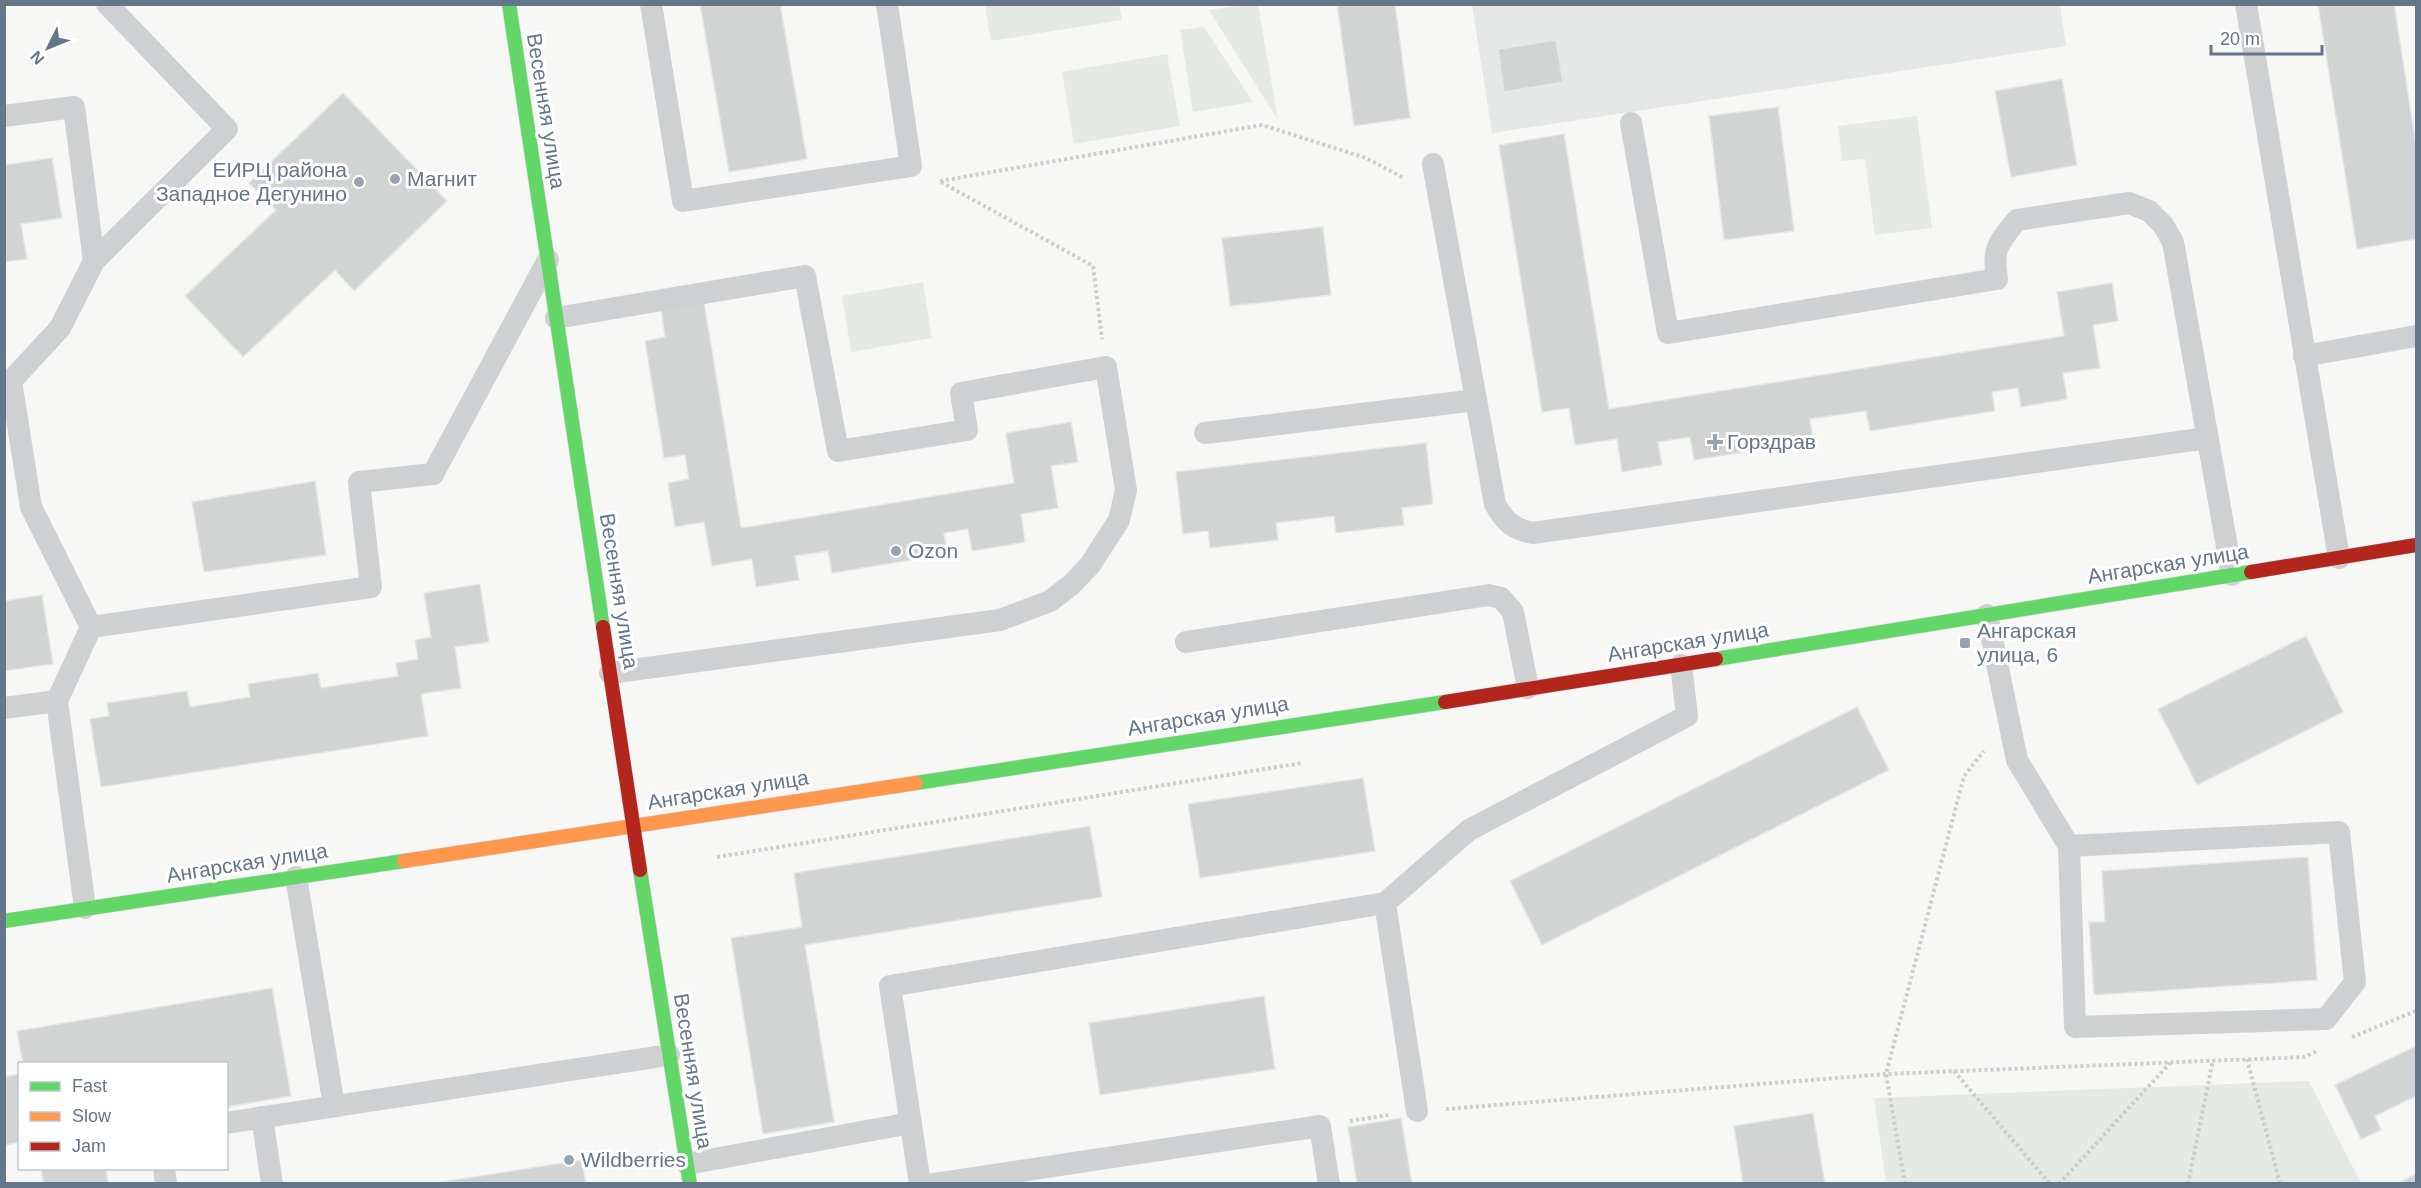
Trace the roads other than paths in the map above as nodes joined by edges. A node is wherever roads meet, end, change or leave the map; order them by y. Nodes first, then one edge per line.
1 (107, 4) edge
2 (509, 4) edge
3 (651, 4) edge
4 (887, 4) edge
5 (2246, 4) edge
6 (4, 116) edge
7 (1631, 123) dead end
8 (1433, 164) dead end
9 (548, 260) junction
10 (94, 261) junction
11 (556, 318) junction
12 (2416, 336) edge
13 (2304, 356) junction
14 (8, 382) edge
15 (1476, 400) junction
16 (1205, 433) dead end
17 (2207, 438) junction
18 (2416, 545) edge
19 (2339, 558) junction
20 (2232, 575) junction
21 (1986, 615) junction
22 (92, 627) junction
23 (1186, 642) dead end
24 (1681, 665) junction
25 (610, 673) junction
26 (1528, 688) junction
27 (57, 701) junction
28 (4, 708) edge
29 (633, 826) junction
30 (2069, 846) junction
31 (296, 877) junction
32 (1385, 903) junction
33 (86, 909) junction
34 (4, 921) edge
35 (669, 1055) junction
36 (334, 1106) junction
37 (1418, 1111) road end
38 (262, 1117) junction
39 (228, 1123) edge
40 (911, 1124) junction
41 (688, 1174) edge
42 (272, 1184) edge
43 (920, 1184) edge
44 (934, 1184) edge
45 (1329, 1184) edge

1 - 10 lane
2 - 9 street, Весенняя улица
3 - 4 lane
5 - 13 lane
6 - 10 lane
7 - 17 lane
8 - 15 lane
9 - 11 street, Весенняя улица
9 - 22 lane
10 - 14 lane
11 - 25 street, Весенняя улица
11 - 25 lane
12 - 13 lane
13 - 19 lane
14 - 22 lane
15 - 16 lane
15 - 17 lane
17 - 20 lane
18 - 19 street, Ангарская улица
19 - 20 street, Ангарская улица
20 - 21 street, Ангарская улица
21 - 24 street, Ангарская улица
21 - 30 lane
22 - 27 lane
23 - 26 lane
24 - 26 street, Ангарская улица
24 - 32 lane
25 - 29 street, Весенняя улица
26 - 29 street, Ангарская улица
27 - 28 lane
27 - 33 lane
29 - 31 street, Ангарская улица
29 - 35 street, Весенняя улица
30 - 30 lane
31 - 33 street, Ангарская улица
31 - 36 lane
32 - 37 lane
32 - 40 lane
33 - 34 street, Ангарская улица
35 - 36 lane
35 - 41 street, Весенняя улица
36 - 38 lane
38 - 39 lane
38 - 42 lane
40 - 41 lane
40 - 43 lane
44 - 45 lane

